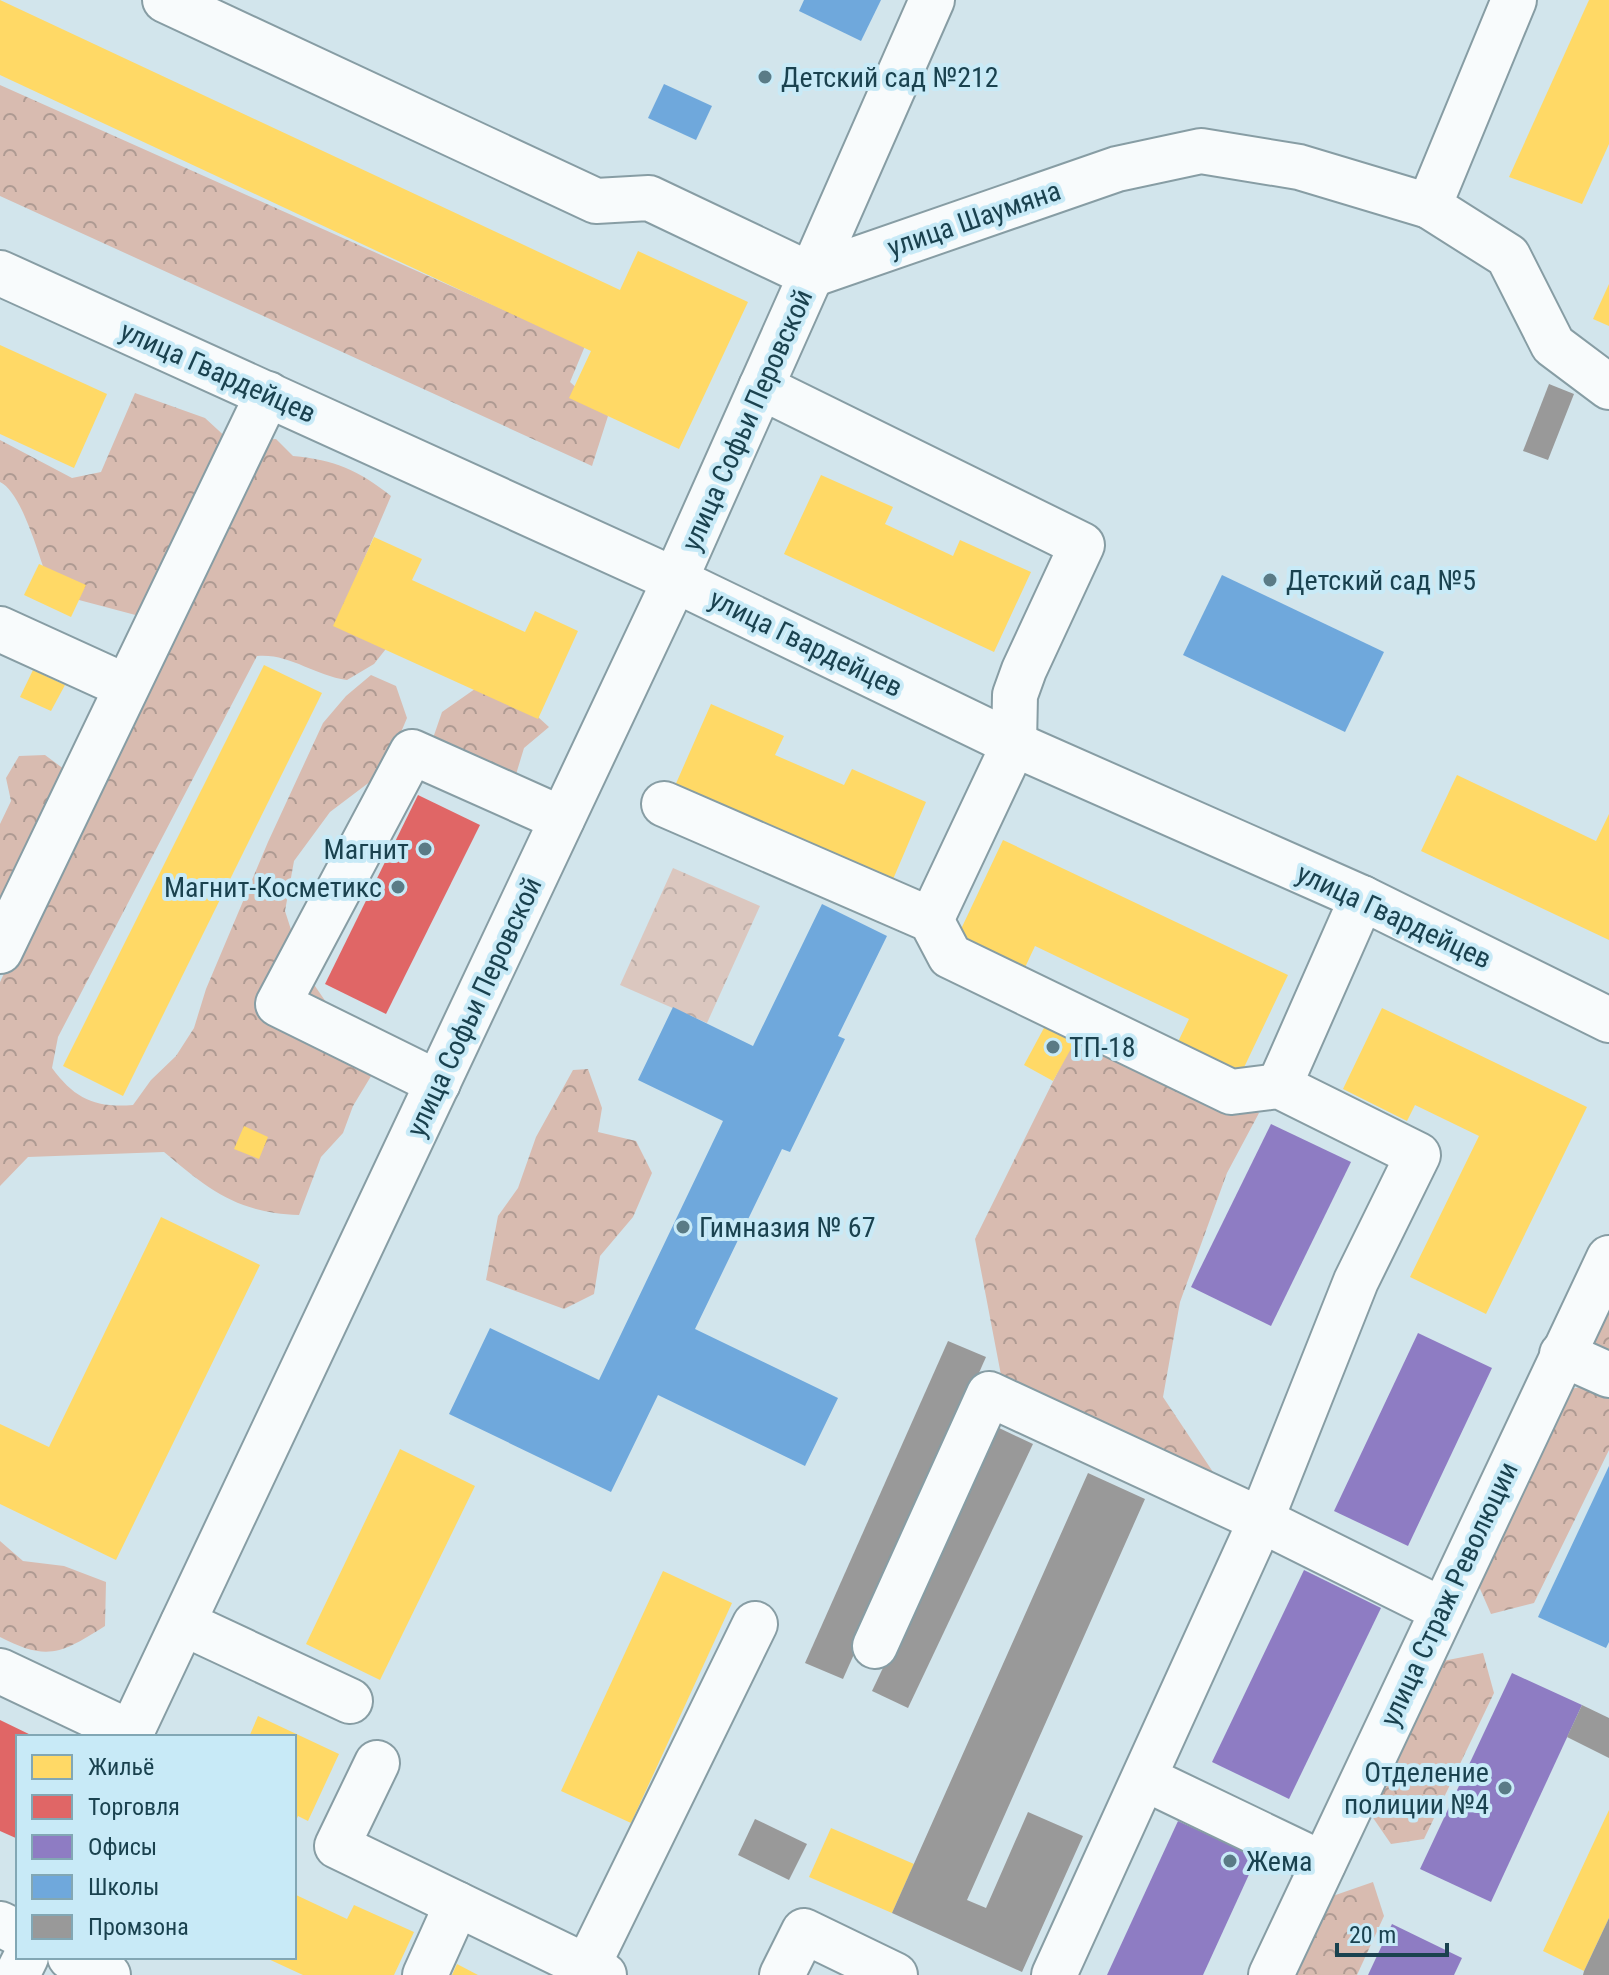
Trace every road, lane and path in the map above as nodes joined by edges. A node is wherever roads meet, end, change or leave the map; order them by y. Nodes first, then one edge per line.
1 (165, 0) edge
2 (932, 0) edge
3 (1514, 0) edge
4 (1429, 206) junction
5 (0, 273) edge
6 (811, 275) junction
7 (761, 387) junction
8 (1609, 387) edge
9 (268, 394) junction
10 (675, 580) junction
11 (0, 629) edge
12 (125, 686) junction
13 (1014, 744) junction
14 (664, 804) dead end
15 (562, 819) junction
16 (1362, 898) junction
17 (931, 920) junction
18 (0, 951) edge
19 (1609, 1020) edge
20 (438, 1083) junction
21 (1279, 1086) junction
22 (1609, 1258) edge
23 (1562, 1354) junction
24 (1609, 1375) edge
25 (1261, 1520) junction
26 (1440, 1609) junction
27 (183, 1623) junction
28 (755, 1624) dead end
29 (875, 1646) dead end
30 (0, 1671) edge
31 (350, 1701) dead end
32 (130, 1735) edge
33 (377, 1763) dead end
34 (1146, 1779) junction
35 (1323, 1864) junction
36 (457, 1904) junction
37 (74, 1959) edge
38 (596, 1971) edge
39 (108, 1975) edge
40 (425, 1975) edge
41 (782, 1975) edge
42 (895, 1975) edge
43 (1054, 1975) edge
44 (1271, 1975) edge

1 - 6 street
2 - 6 street
3 - 4 street
4 - 6 street, улица Шаумяна
4 - 8 street, улица Шаумяна
5 - 9 street, улица Гвардейцев
6 - 7 street, улица Софьи Перовской
7 - 10 street, улица Софьи Перовской
7 - 13 street
9 - 10 street, улица Гвардейцев
9 - 12 street
10 - 13 street, улица Гвардейцев
10 - 15 street, улица Софьи Перовской
11 - 12 street
12 - 18 street
13 - 16 street, улица Гвардейцев
13 - 17 street
14 - 17 street
15 - 20 street, улица Софьи Перовской
15 - 20 street
16 - 19 street, улица Гвардейцев
16 - 21 street
17 - 21 street
20 - 27 street, улица Софьи Перовской
21 - 25 street
22 - 23 street, улица Страж Революции
23 - 24 street
23 - 26 street, улица Страж Революции
25 - 26 street
25 - 29 street
25 - 34 street
26 - 35 street, улица Страж Революции
27 - 31 street
27 - 32 street, улица Софьи Перовской
28 - 38 street
30 - 32 street
33 - 36 street
34 - 35 street
34 - 43 street
35 - 44 street, улица Страж Революции
36 - 38 street
36 - 40 street
37 - 39 street
41 - 42 street

